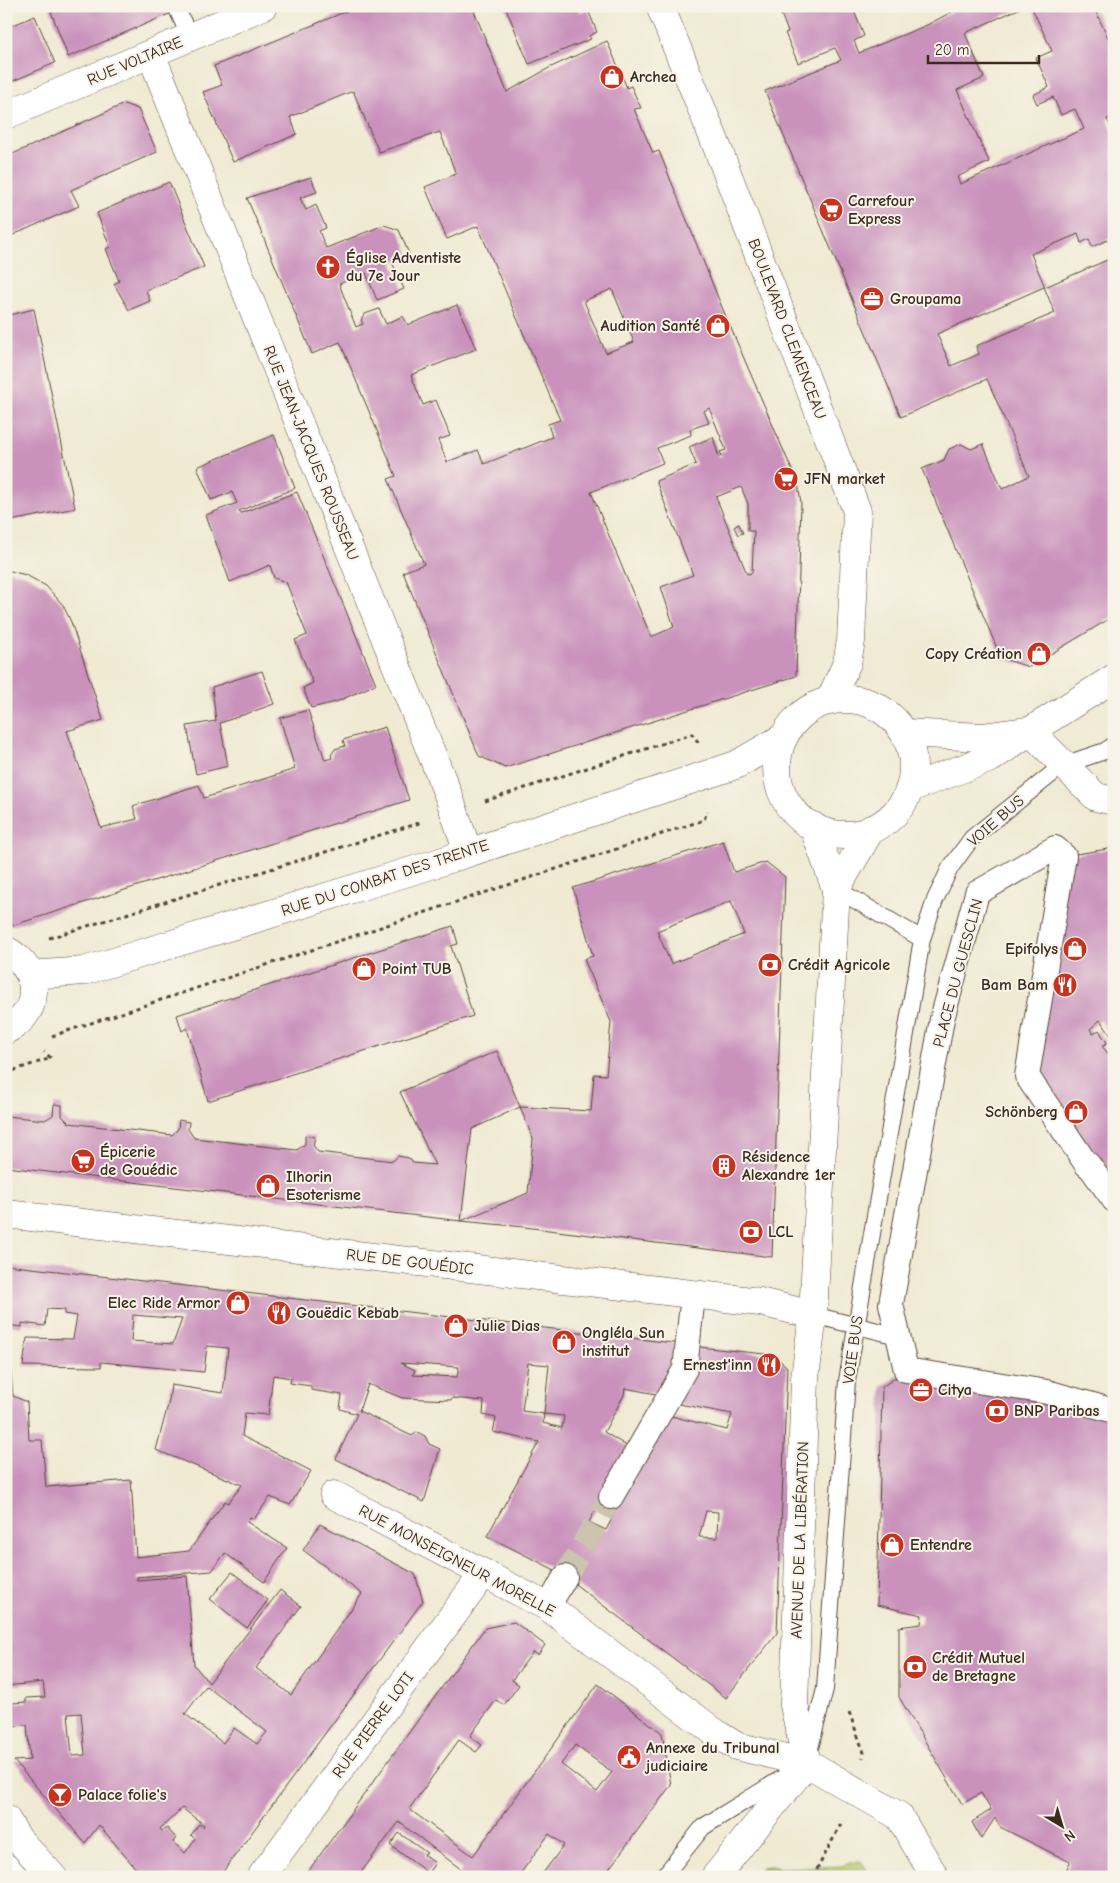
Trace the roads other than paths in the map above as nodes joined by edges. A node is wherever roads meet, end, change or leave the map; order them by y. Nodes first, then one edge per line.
1 (263, 6) edge
2 (660, 6) edge
3 (178, 10) dead end
4 (190, 38) junction
5 (151, 54) junction
6 (6, 115) edge
7 (847, 663) junction
8 (1114, 678) edge
9 (830, 700) junction
10 (859, 700) junction
11 (1030, 731) junction
12 (905, 733) junction
13 (784, 737) junction
14 (1114, 745) edge
15 (1063, 765) junction
16 (728, 768) junction
17 (779, 783) junction
18 (910, 788) junction
19 (1114, 801) edge
20 (813, 826) junction
21 (871, 829) junction
22 (468, 852) junction
23 (836, 889) junction
24 (922, 939) junction
25 (7, 951) edge
26 (31, 975) junction
27 (15, 1024) edge
28 (1114, 1200) edge
29 (6, 1214) edge
30 (693, 1295) junction
31 (813, 1315) junction
32 (856, 1326) junction
33 (898, 1336) junction
34 (1114, 1411) edge
35 (334, 1495) dead end
36 (611, 1497) tunnel mouth
37 (484, 1573) junction
38 (565, 1577) tunnel mouth
39 (548, 1607) junction
40 (807, 1764) junction
41 (6, 1819) edge
42 (6, 1868) edge
43 (14, 1877) edge
44 (53, 1877) edge
45 (261, 1877) edge
46 (663, 1877) edge
47 (715, 1877) edge
48 (934, 1877) edge

1 - 4 main road, RUE VOLTAIRE
2 - 7 main road, BOULEVARD CLEMENCEAU
3 - 4 lane
4 - 5 main road, RUE VOLTAIRE
5 - 6 main road, RUE VOLTAIRE
5 - 22 main road, RUE JEAN-JACQUES ROUSSEAU
7 - 9 main road, BOULEVARD CLEMENCEAU
7 - 10 main road, BOULEVARD CLEMENCEAU
8 - 11 main road
9 - 10 main road
9 - 13 main road
10 - 12 main road
11 - 12 main road
11 - 15 main road
11 - 18 main road
12 - 18 main road
13 - 16 main road, RUE DU COMBAT DES TRENTE
13 - 17 main road
14 - 15 lane, VOIE BUS
15 - 19 main road
15 - 24 lane, VOIE BUS
16 - 17 main road
16 - 22 main road, RUE DU COMBAT DES TRENTE
17 - 20 main road
18 - 21 main road
20 - 21 main road
20 - 23 main road
21 - 23 main road
22 - 26 main road, RUE DU COMBAT DES TRENTE
23 - 24 lane
23 - 31 main road
24 - 32 lane, VOIE BUS
25 - 26 main road
26 - 27 main road
28 - 33 street, PLACE DU GUESCLIN
29 - 30 main road, RUE DE GOUÉDIC
30 - 31 main road, RUE DE GOUÉDIC
30 - 36 street
31 - 32 lane
31 - 40 main road, AVENUE DE LA LIBÉRATION
32 - 33 lane
32 - 40 lane, VOIE BUS
33 - 34 street, PLACE DU GUESCLIN
35 - 37 main road, RUE MONSEIGNEUR MORELLE
37 - 39 main road, RUE MONSEIGNEUR MORELLE
37 - 45 main road, RUE PIERRE LOTI
38 - 39 street
39 - 40 main road, RUE MONSEIGNEUR MORELLE
40 - 46 lane
40 - 47 main road
40 - 48 main road, RUE MONSEIGNEUR MORELLE
41 - 44 main road
42 - 43 main road

